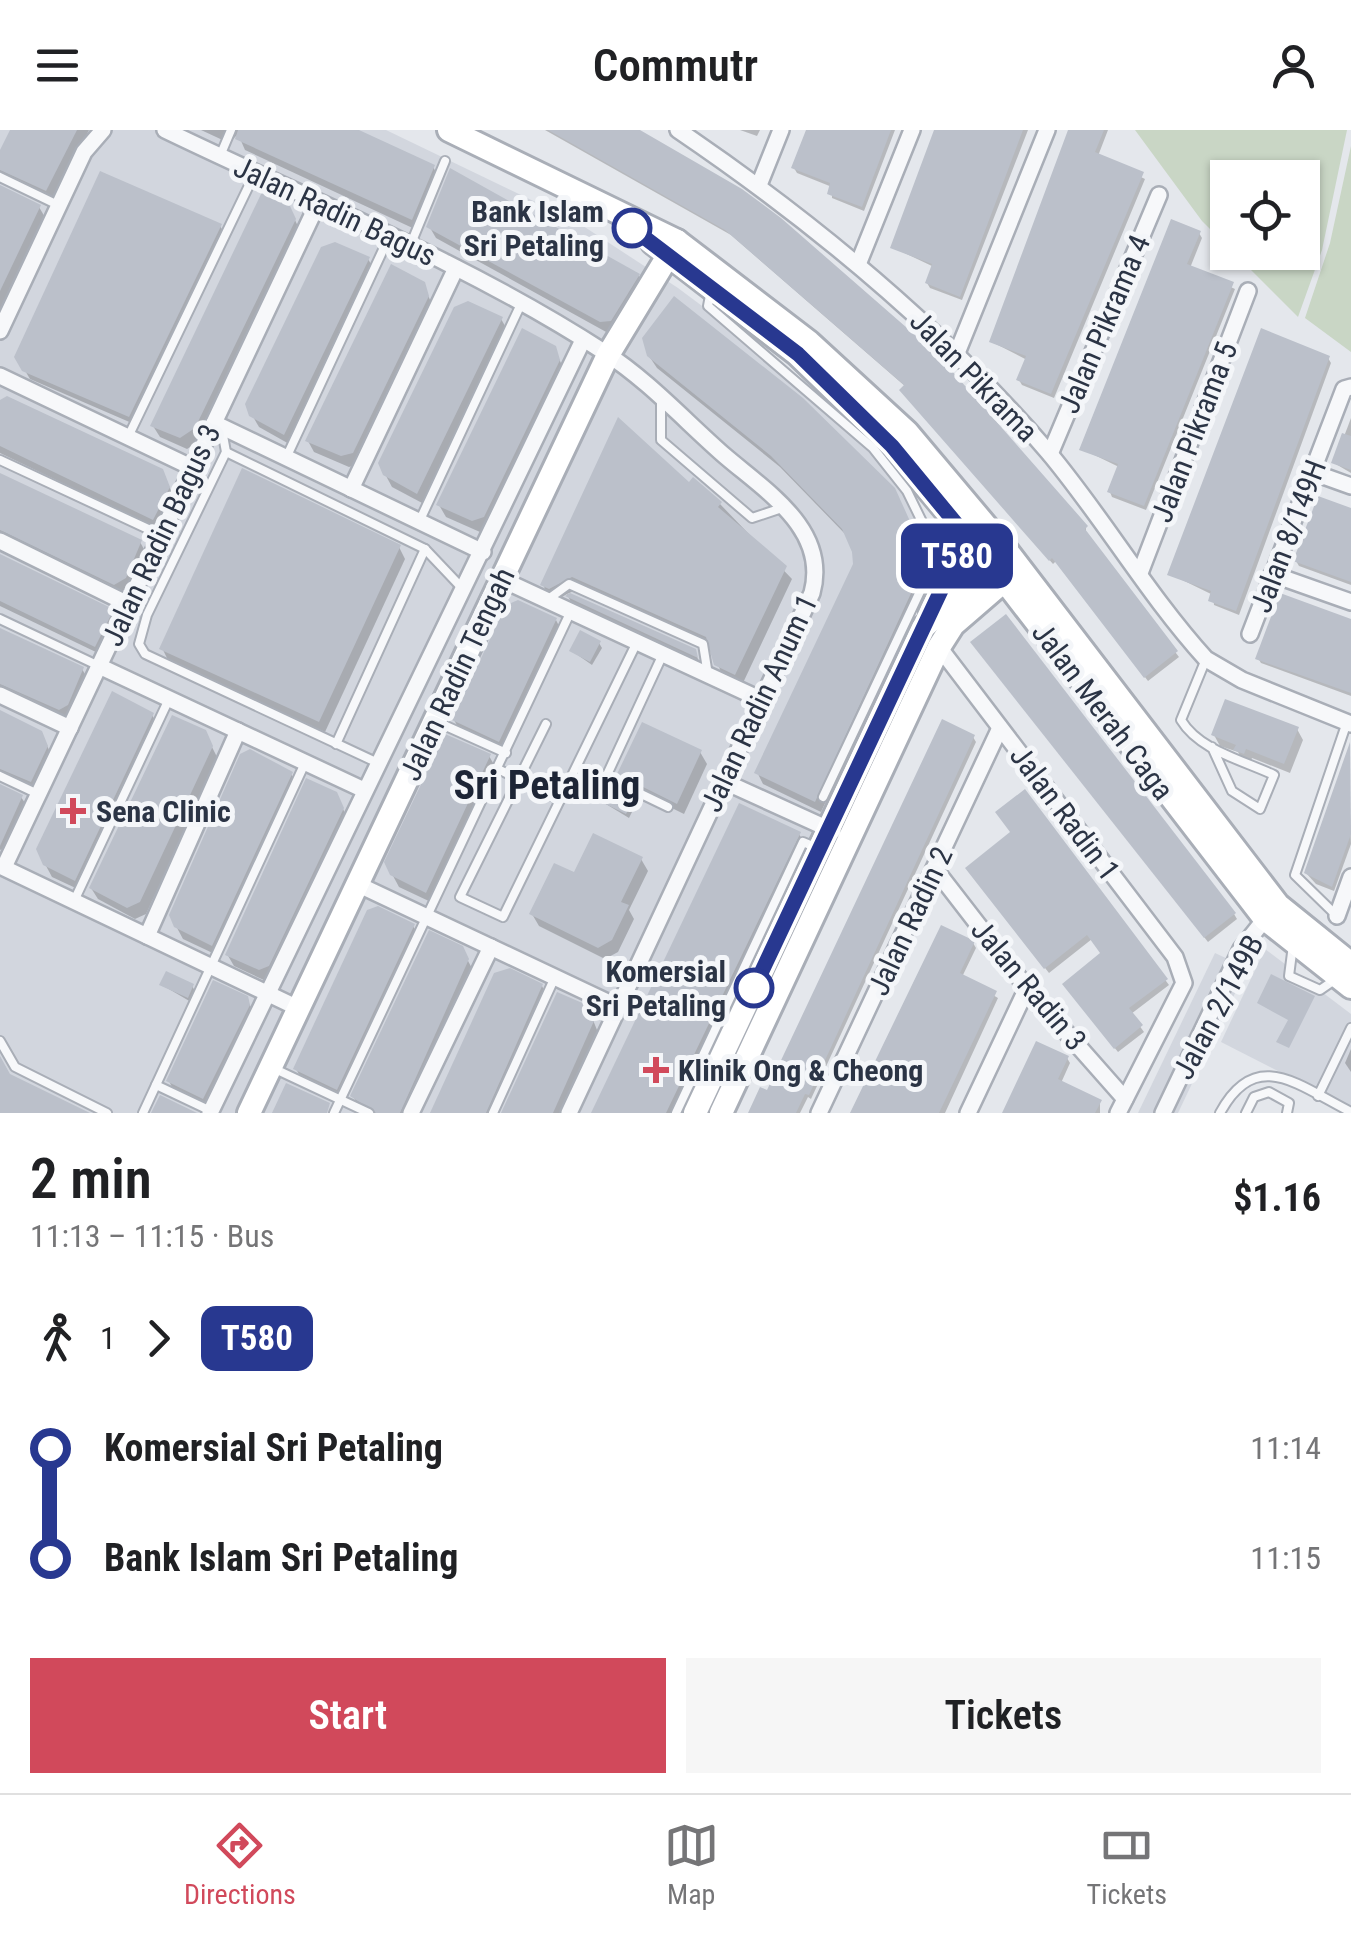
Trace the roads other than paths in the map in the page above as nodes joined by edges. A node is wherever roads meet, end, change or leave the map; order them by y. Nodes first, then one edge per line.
1 (103, 130) edge
2 (165, 130) edge
3 (231, 130) edge
4 (448, 130) edge
5 (678, 130) edge
6 (781, 130) edge
7 (912, 130) edge
8 (1047, 130) edge
9 (484, 138) edge
10 (220, 156) junction
11 (445, 161) dead end
12 (255, 173) junction
13 (0, 177) edge
14 (760, 185) junction
15 (1159, 194) dead end
16 (318, 203) junction
17 (58, 206) junction
18 (389, 237) junction
19 (410, 246) junction
20 (673, 248) junction
21 (859, 262) junction
22 (456, 268) junction
23 (712, 286) junction
24 (1248, 291) dead end
25 (522, 302) junction
26 (0, 331) edge
27 (584, 340) junction
28 (957, 353) junction
29 (616, 362) junction
30 (0, 376) edge
31 (1351, 387) edge
32 (660, 400) junction
33 (218, 425) junction
34 (128, 437) junction
35 (226, 452) junction
36 (1050, 454) junction
37 (286, 458) junction
38 (0, 460) edge
39 (193, 468) junction
40 (1312, 472) junction
41 (1351, 486) edge
42 (351, 489) junction
43 (785, 507) junction
44 (420, 522) junction
45 (963, 532) junction
46 (161, 535) junction
47 (0, 541) edge
48 (425, 549) junction
49 (482, 552) junction
50 (1005, 566) junction
51 (1140, 573) junction
52 (1272, 574) junction
53 (501, 579) junction
54 (464, 590) junction
55 (547, 600) junction
56 (1351, 602) edge
57 (128, 604) junction
58 (571, 611) junction
59 (0, 619) edge
60 (923, 628) junction
61 (1250, 634) dead end
62 (637, 642) junction
63 (939, 647) junction
64 (663, 654) junction
65 (1206, 658) junction
66 (99, 666) junction
67 (708, 676) junction
68 (0, 695) edge
69 (169, 699) junction
70 (762, 700) junction
71 (434, 720) junction
72 (1349, 723) edge
73 (546, 724) dead end
74 (70, 728) junction
75 (1000, 728) junction
76 (238, 731) junction
77 (336, 744) junction
78 (1212, 747) junction
79 (506, 753) junction
80 (376, 762) junction
81 (305, 763) junction
82 (498, 769) junction
83 (0, 776) edge
84 (518, 778) junction
85 (723, 781) junction
86 (840, 784) junction
87 (364, 790) junction
88 (38, 794) junction
89 (824, 797) dead end
90 (560, 800) junction
91 (668, 807) dead end
92 (833, 839) junction
93 (2, 866) edge
94 (935, 870) junction
95 (1351, 877) edge
96 (357, 884) junction
97 (74, 901) junction
98 (1271, 912) junction
99 (1337, 916) joint
100 (427, 917) junction
101 (147, 936) junction
102 (491, 947) junction
103 (210, 966) junction
104 (1347, 972) edge
105 (555, 977) junction
106 (1027, 988) junction
107 (267, 993) junction
108 (618, 1006) junction
109 (298, 1008) junction
110 (1351, 1028) edge
111 (0, 1041) edge
112 (270, 1067) junction
113 (156, 1085) junction
114 (1318, 1096) junction
115 (340, 1100) junction
116 (1122, 1106) edge
117 (210, 1112) edge
118 (1351, 1112) edge
119 (107, 1113) edge
120 (144, 1113) edge
121 (249, 1113) edge
122 (334, 1113) edge
123 (369, 1113) edge
124 (411, 1113) edge
125 (492, 1113) edge
126 (569, 1113) edge
127 (676, 1113) edge
128 (695, 1113) edge
129 (721, 1113) edge
130 (818, 1113) edge
131 (968, 1113) edge
132 (1164, 1113) edge
133 (1220, 1113) edge
134 (1246, 1113) edge
135 (1287, 1113) edge

1 - 17 street
2 - 10 street, Jalan Radin Bagus
3 - 10 lane
4 - 9 street, Jalan Merah Caga
5 - 14 street, Jalan Pikrama
6 - 14 street
7 - 21 street
8 - 28 street
9 - 20 street, Jalan Merah Caga
10 - 12 street, Jalan Radin Bagus
11 - 19 lane
12 - 16 street, Jalan Radin Bagus
12 - 34 lane
13 - 17 lane
14 - 21 street, Jalan Pikrama
15 - 36 street, Jalan Pikrama 4
16 - 18 street, Jalan Radin Bagus
16 - 33 street, Jalan Radin Bagus 3
17 - 26 street
18 - 19 street, Jalan Radin Bagus
18 - 37 lane
19 - 22 street, Jalan Radin Bagus
20 - 23 street, Jalan Merah Caga
20 - 29 street
20 - 50 street, Jalan Merah Caga
21 - 28 street, Jalan Pikrama
22 - 25 street, Jalan Radin Bagus
22 - 42 street
23 - 45 street, Jalan Merah Caga
23 - 86 lane
24 - 51 street, Jalan Pikrama 5
25 - 27 street, Jalan Radin Bagus
25 - 44 lane
27 - 29 street, Jalan Radin Bagus
27 - 49 street, Jalan Radin Tengah
28 - 36 street, Jalan Pikrama
29 - 32 street, Jalan Radin Anum 1
29 - 53 street, Jalan Radin Tengah
30 - 34 street
31 - 40 street, Jalan 8/149H
32 - 43 street, Jalan Radin Anum 1
32 - 43 lane
33 - 35 lane
33 - 37 street
33 - 39 street, Jalan Radin Bagus 3
34 - 39 street
35 - 48 lane
35 - 77 lane
36 - 51 street, Jalan Pikrama
37 - 42 street
38 - 46 lane
39 - 46 street, Jalan Radin Bagus 3
40 - 41 street
40 - 52 street, Jalan 8/149H
42 - 44 street
43 - 70 street, Jalan Radin Anum 1
44 - 49 street
45 - 50 street, Jalan Merah Caga
45 - 60 street
46 - 57 street, Jalan Radin Bagus 3
47 - 57 street
48 - 54 lane
48 - 77 lane
49 - 54 street, Jalan Radin Tengah
50 - 60 street
50 - 63 street
50 - 98 street, Jalan Merah Caga
51 - 65 street, Jalan Pikrama
52 - 56 street
52 - 61 street, Jalan 8/149H
53 - 55 street
53 - 71 street, Jalan Radin Tengah
54 - 80 street, Jalan Radin Tengah
55 - 58 street
55 - 67 lane
57 - 66 street, Jalan Radin Bagus 3
58 - 62 street
58 - 79 lane
59 - 66 lane
60 - 86 street
62 - 64 street
62 - 90 lane
63 - 75 street, Jalan Radin 1
63 - 92 street
64 - 67 street
64 - 91 lane
65 - 72 street, Jalan Pikrama
65 - 78 lane
66 - 69 street
66 - 74 street, Jalan Radin Bagus 3
67 - 70 street
68 - 74 street
69 - 76 street
69 - 97 lane
70 - 85 street, Jalan Radin Anum 1
71 - 79 lane
71 - 96 street, Jalan Radin Tengah
72 - 99 lane
73 - 84 lane
74 - 88 street, Jalan Radin Bagus 3
75 - 94 street, Jalan Radin 2
75 - 116 street, Jalan Radin 1
76 - 81 street
76 - 101 street
77 - 80 lane
78 - 78 lane
79 - 82 lane
80 - 87 street, Jalan Radin Tengah
81 - 87 street
81 - 103 lane
82 - 84 lane
82 - 100 lane
83 - 88 lane
84 - 90 lane
84 - 90 lane
85 - 92 street
85 - 108 street, Jalan Radin Anum 1
86 - 89 lane
86 - 92 street
87 - 107 street, Jalan Radin Tengah
88 - 93 street, Jalan Radin Bagus 3
92 - 127 lane
92 - 128 street
92 - 129 street
93 - 97 street
94 - 106 street, Jalan Radin 3
94 - 130 street, Jalan Radin 2
95 - 99 street
96 - 100 street
96 - 109 street, Jalan Radin Tengah
97 - 101 street
98 - 104 street, Jalan Merah Caga
98 - 132 street, Jalan 2/149B
100 - 102 street
100 - 115 lane
101 - 103 street
102 - 105 street
102 - 124 street
103 - 107 street
103 - 113 lane
105 - 108 street
105 - 125 lane
106 - 116 street, Jalan Radin 3
106 - 131 street
107 - 109 street
107 - 117 street, Jalan Radin Tengah
108 - 126 street, Jalan Radin Anum 1
109 - 112 street, Jalan Radin Tengah
110 - 114 lane
111 - 119 lane
112 - 115 lane
112 - 121 street, Jalan Radin Tengah
113 - 117 lane
113 - 120 lane
114 - 118 lane
114 - 133 lane
115 - 122 lane
115 - 123 lane
134 - 135 lane

